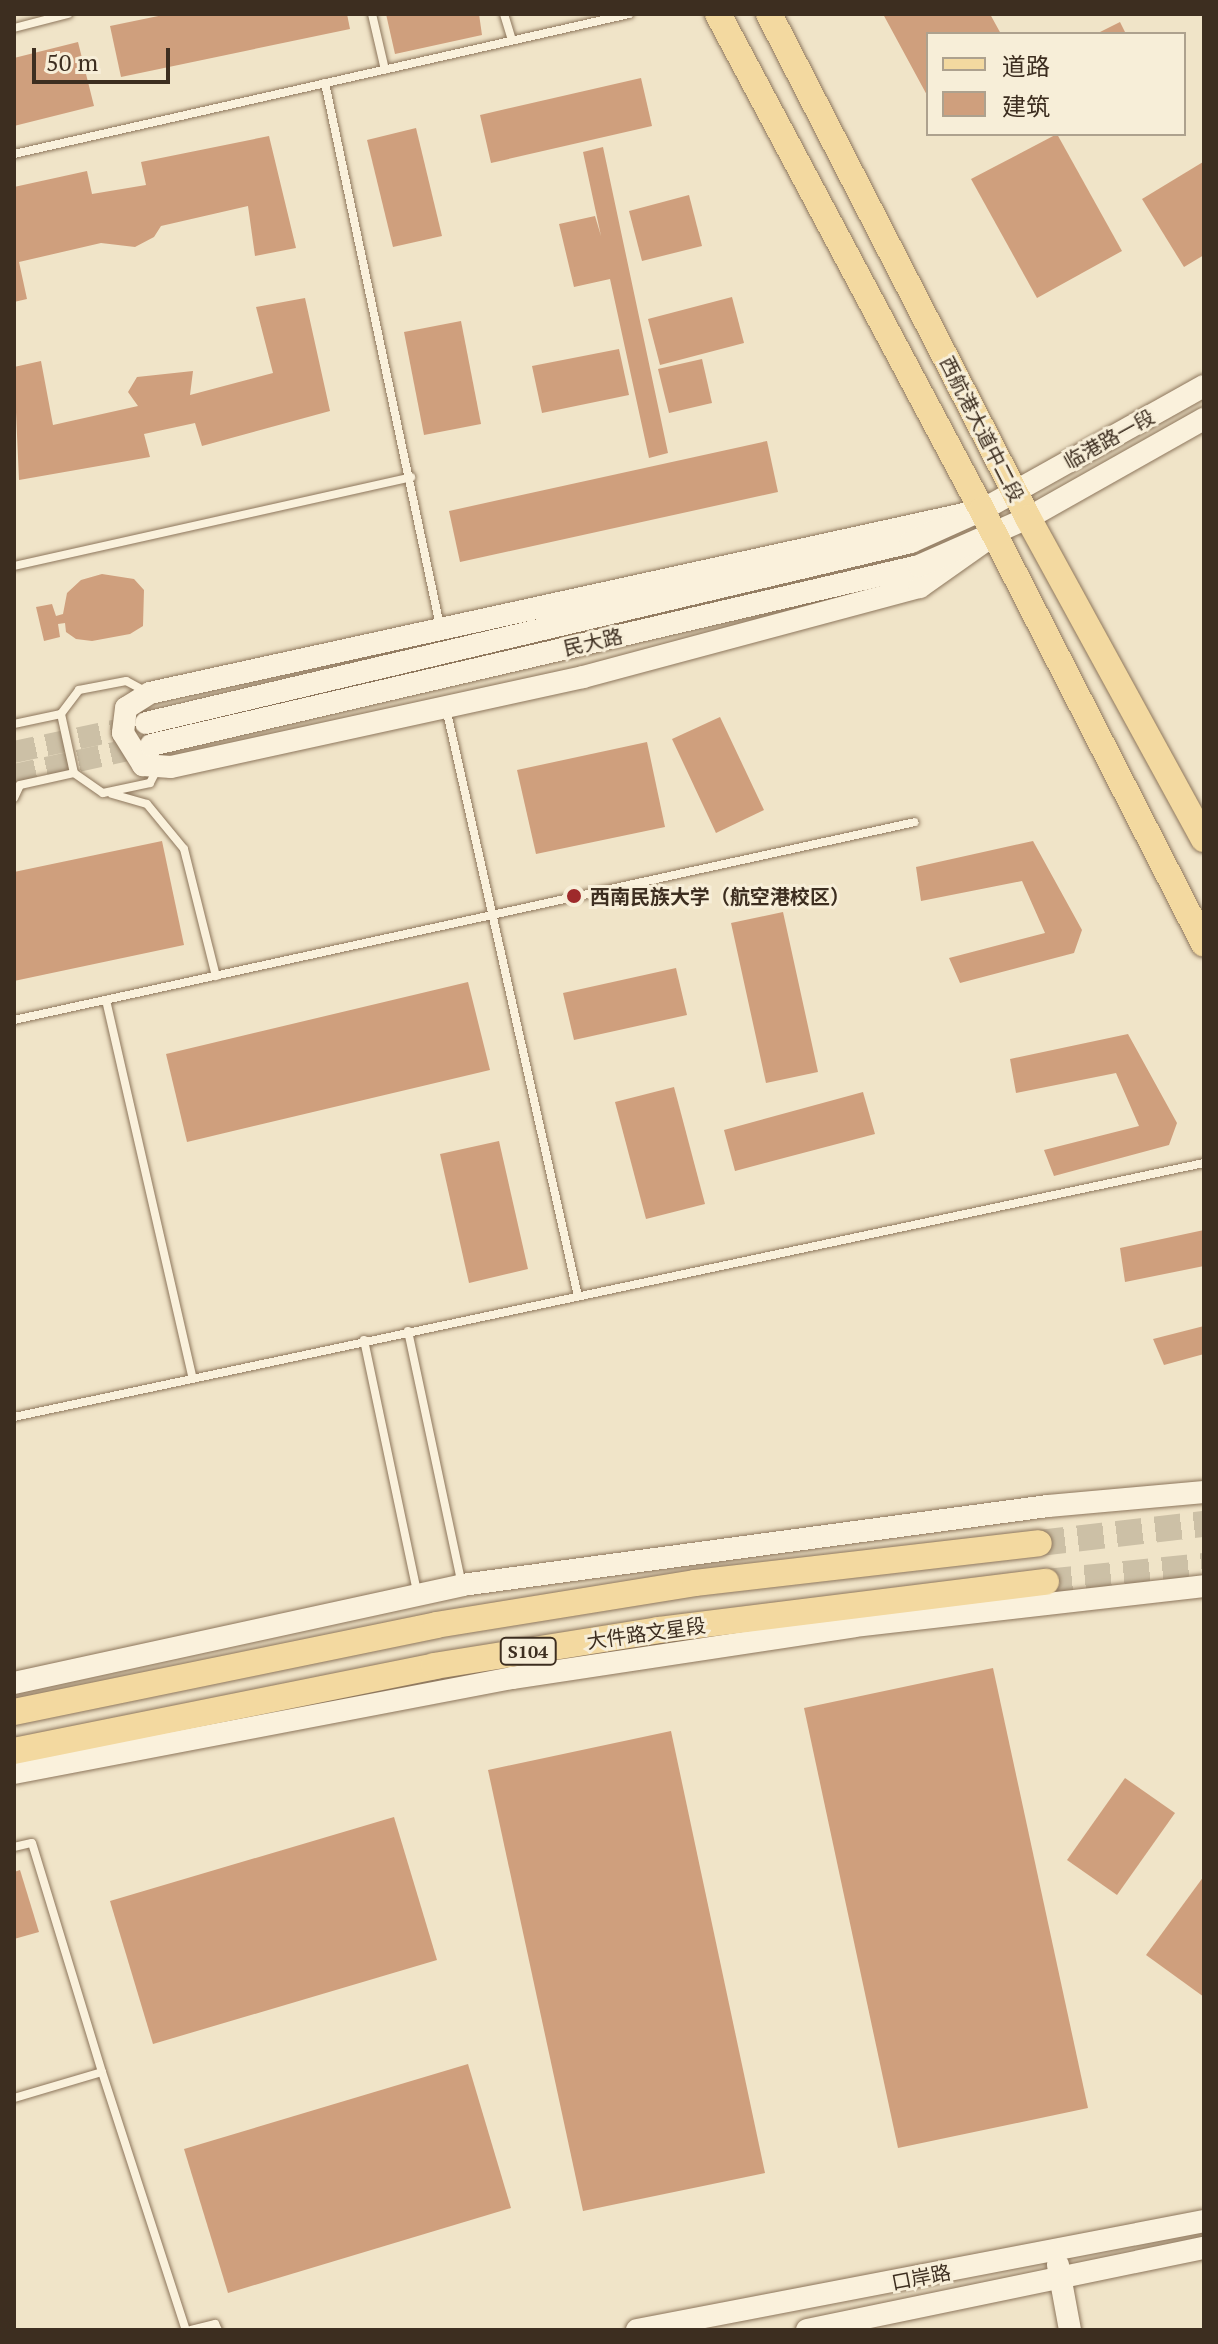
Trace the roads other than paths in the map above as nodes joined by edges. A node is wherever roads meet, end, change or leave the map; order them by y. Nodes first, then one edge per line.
1 (68, 14) edge
2 (372, 14) edge
3 (504, 14) edge
4 (629, 14) edge
5 (718, 14) edge
6 (769, 14) edge
7 (14, 28) edge
8 (512, 40) junction
9 (385, 70) junction
10 (325, 83) junction
11 (14, 154) edge
12 (1204, 386) edge
13 (1204, 419) edge
14 (411, 477) junction
15 (1015, 492) junction
16 (982, 510) junction
17 (1028, 518) junction
18 (995, 534) junction
19 (14, 566) edge
20 (441, 631) junction
21 (150, 693) junction
22 (445, 707) junction
23 (61, 714) junction
24 (14, 724) edge
25 (159, 768) junction
26 (74, 773) junction
27 (103, 793) junction
28 (14, 798) edge
29 (915, 822) dead end
30 (1204, 839) edge
31 (493, 915) junction
32 (1204, 943) edge
33 (216, 976) junction
34 (106, 1000) junction
35 (14, 1020) edge
36 (1204, 1163) edge
37 (578, 1296) junction
38 (408, 1331) junction
39 (364, 1340) junction
40 (192, 1376) junction
41 (14, 1417) edge
42 (1204, 1492) edge
43 (1039, 1543) tunnel mouth
44 (1046, 1582) tunnel mouth
45 (462, 1585) junction
46 (1204, 1586) edge
47 (417, 1592) junction
48 (14, 1683) edge
49 (14, 1712) edge
50 (14, 1751) edge
51 (14, 1773) edge
52 (14, 1847) edge
53 (102, 2072) junction
54 (14, 2098) edge
55 (1204, 2221) edge
56 (1204, 2248) edge
57 (1056, 2252) junction
58 (1060, 2278) junction
59 (188, 2330) edge
60 (218, 2330) edge
61 (637, 2330) edge
62 (807, 2330) edge
63 (1070, 2330) edge

1 - 7 lane
2 - 9 lane
3 - 8 lane
4 - 8 lane
5 - 16 main road
6 - 15 main road, 西航港大道中二段
8 - 9 lane
9 - 10 lane
10 - 11 lane
10 - 14 lane
12 - 15 street, 临港路一段
13 - 17 street, 临港路一段
14 - 19 lane
14 - 20 lane
15 - 16 street, 民大路
15 - 17 main road, 西航港大道中二段
16 - 18 main road
16 - 18 street, 民大路
16 - 20 street
17 - 18 street, 民大路
17 - 30 main road, 西航港大道中二段
18 - 22 street
18 - 32 main road
20 - 21 street
21 - 23 lane
21 - 25 street
22 - 25 street
22 - 31 lane
23 - 24 lane
23 - 26 lane
25 - 27 lane
26 - 27 lane
26 - 28 lane
27 - 33 lane
29 - 31 lane
31 - 33 lane
31 - 37 lane
33 - 34 lane
34 - 35 lane
34 - 40 lane
36 - 37 lane
37 - 38 lane
38 - 39 lane
38 - 45 lane
39 - 40 lane
39 - 47 lane
40 - 41 lane
42 - 45 street
43 - 49 main road, 大件路文星段 / S104
44 - 50 main road, 大件路文星段 / S104
45 - 47 street
46 - 51 street
47 - 48 street
52 - 53 lane
53 - 54 lane
53 - 59 lane
55 - 57 street, 口岸路
56 - 58 street, 口岸路
57 - 58 street
57 - 61 street, 口岸路
58 - 62 street, 口岸路
58 - 63 street
59 - 60 lane

